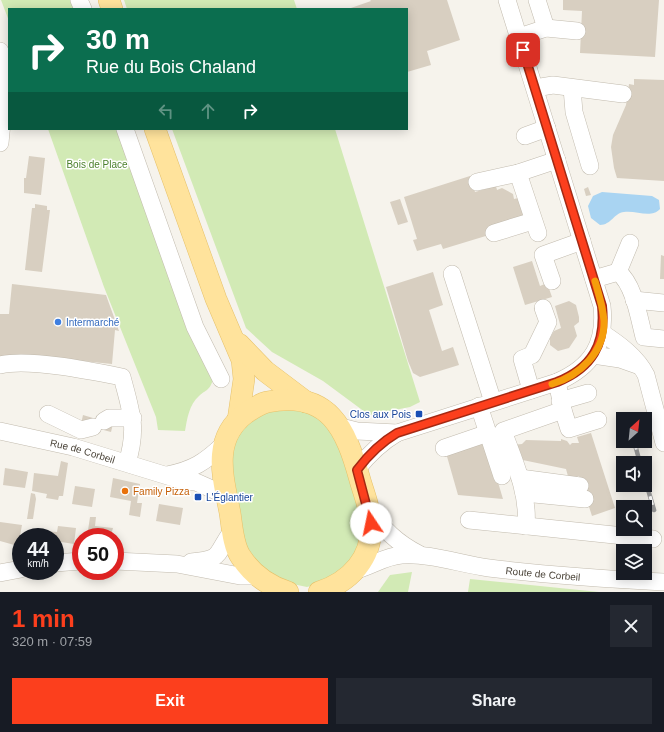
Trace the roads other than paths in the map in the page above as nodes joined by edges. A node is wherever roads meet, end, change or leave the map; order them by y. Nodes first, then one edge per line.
1 (507, 0) edge
2 (538, 0) edge
3 (546, 28) junction
4 (577, 31) dead end
5 (519, 37) junction
6 (0, 51) edge
7 (535, 88) junction
8 (572, 88) junction
9 (623, 94) dead end
10 (547, 128) junction
11 (125, 130) edge
12 (154, 130) edge
13 (525, 136) dead end
14 (0, 143) edge
15 (557, 160) junction
16 (590, 166) dead end
17 (518, 173) junction
18 (477, 182) dead end
19 (494, 233) dead end
20 (582, 241) junction
21 (630, 243) dead end
22 (618, 272) junction
23 (452, 274) dead end
24 (594, 278) junction
25 (552, 282) dead end
26 (634, 300) junction
27 (664, 303) edge
28 (543, 308) dead end
29 (602, 333) junction
30 (232, 336) junction
31 (664, 339) edge
32 (593, 355) junction
33 (0, 365) edge
34 (642, 366) junction
35 (222, 379) dead end
36 (557, 382) junction
37 (532, 390) junction
38 (588, 393) dead end
39 (306, 402) junction
40 (486, 404) junction
41 (562, 406) junction
42 (48, 414) dead end
43 (133, 418) junction
44 (238, 420) junction
45 (598, 420) dead end
46 (341, 427) junction
47 (0, 431) edge
48 (397, 433) junction
49 (488, 433) junction
50 (664, 443) edge
51 (224, 444) junction
52 (444, 448) dead end
53 (126, 463) junction
54 (357, 470) junction
55 (165, 475) junction
56 (502, 476) dead end
57 (522, 486) junction
58 (582, 492) dead end
59 (227, 498) junction
60 (369, 509) junction
61 (469, 520) dead end
62 (526, 526) junction
63 (232, 530) junction
64 (653, 539) dead end
65 (423, 556) junction
66 (124, 561) edge
67 (177, 564) junction
68 (356, 570) junction
69 (12, 571) edge
70 (0, 573) edge
71 (664, 582) edge
72 (266, 584) edge
73 (328, 590) edge
74 (288, 592) edge

1 - 5 street
2 - 3 street
3 - 4 street
3 - 5 street
5 - 7 street
6 - 14 street
7 - 8 street
7 - 10 street
8 - 9 street
8 - 16 street
10 - 13 street
10 - 15 street
11 - 35 street
12 - 30 main road
15 - 17 street
15 - 20 street
17 - 18 street
17 - 19 street
20 - 24 street
20 - 25 street
21 - 22 street
22 - 24 street
22 - 26 street
23 - 40 street
24 - 29 street
26 - 27 street
26 - 31 street
28 - 37 street
29 - 32 street
29 - 34 street
30 - 39 main road
30 - 44 main road
32 - 34 street
32 - 36 street
33 - 43 street
34 - 50 street
36 - 37 street
36 - 41 street
37 - 40 street
38 - 41 street
39 - 44 main road
39 - 46 main road
40 - 48 street
40 - 49 street
41 - 45 street
41 - 57 street
42 - 43 street
43 - 53 street
44 - 51 main road
46 - 48 street
46 - 54 main road
47 - 53 street, Rue de Corbeil
48 - 54 street
49 - 52 street
49 - 56 street
51 - 55 street, Rue de Corbeil
51 - 59 main road
53 - 55 street, Rue de Corbeil
54 - 60 main road
55 - 59 street
57 - 58 street
57 - 62 street
59 - 63 main road
60 - 65 street, Route de Corbeil
60 - 68 main road
61 - 62 street
62 - 64 street
63 - 67 street
63 - 72 main road
65 - 68 street, Route de Corbeil
65 - 71 street, Route de Corbeil
66 - 67 street
67 - 72 street
68 - 73 main road
69 - 70 street
72 - 74 main road

